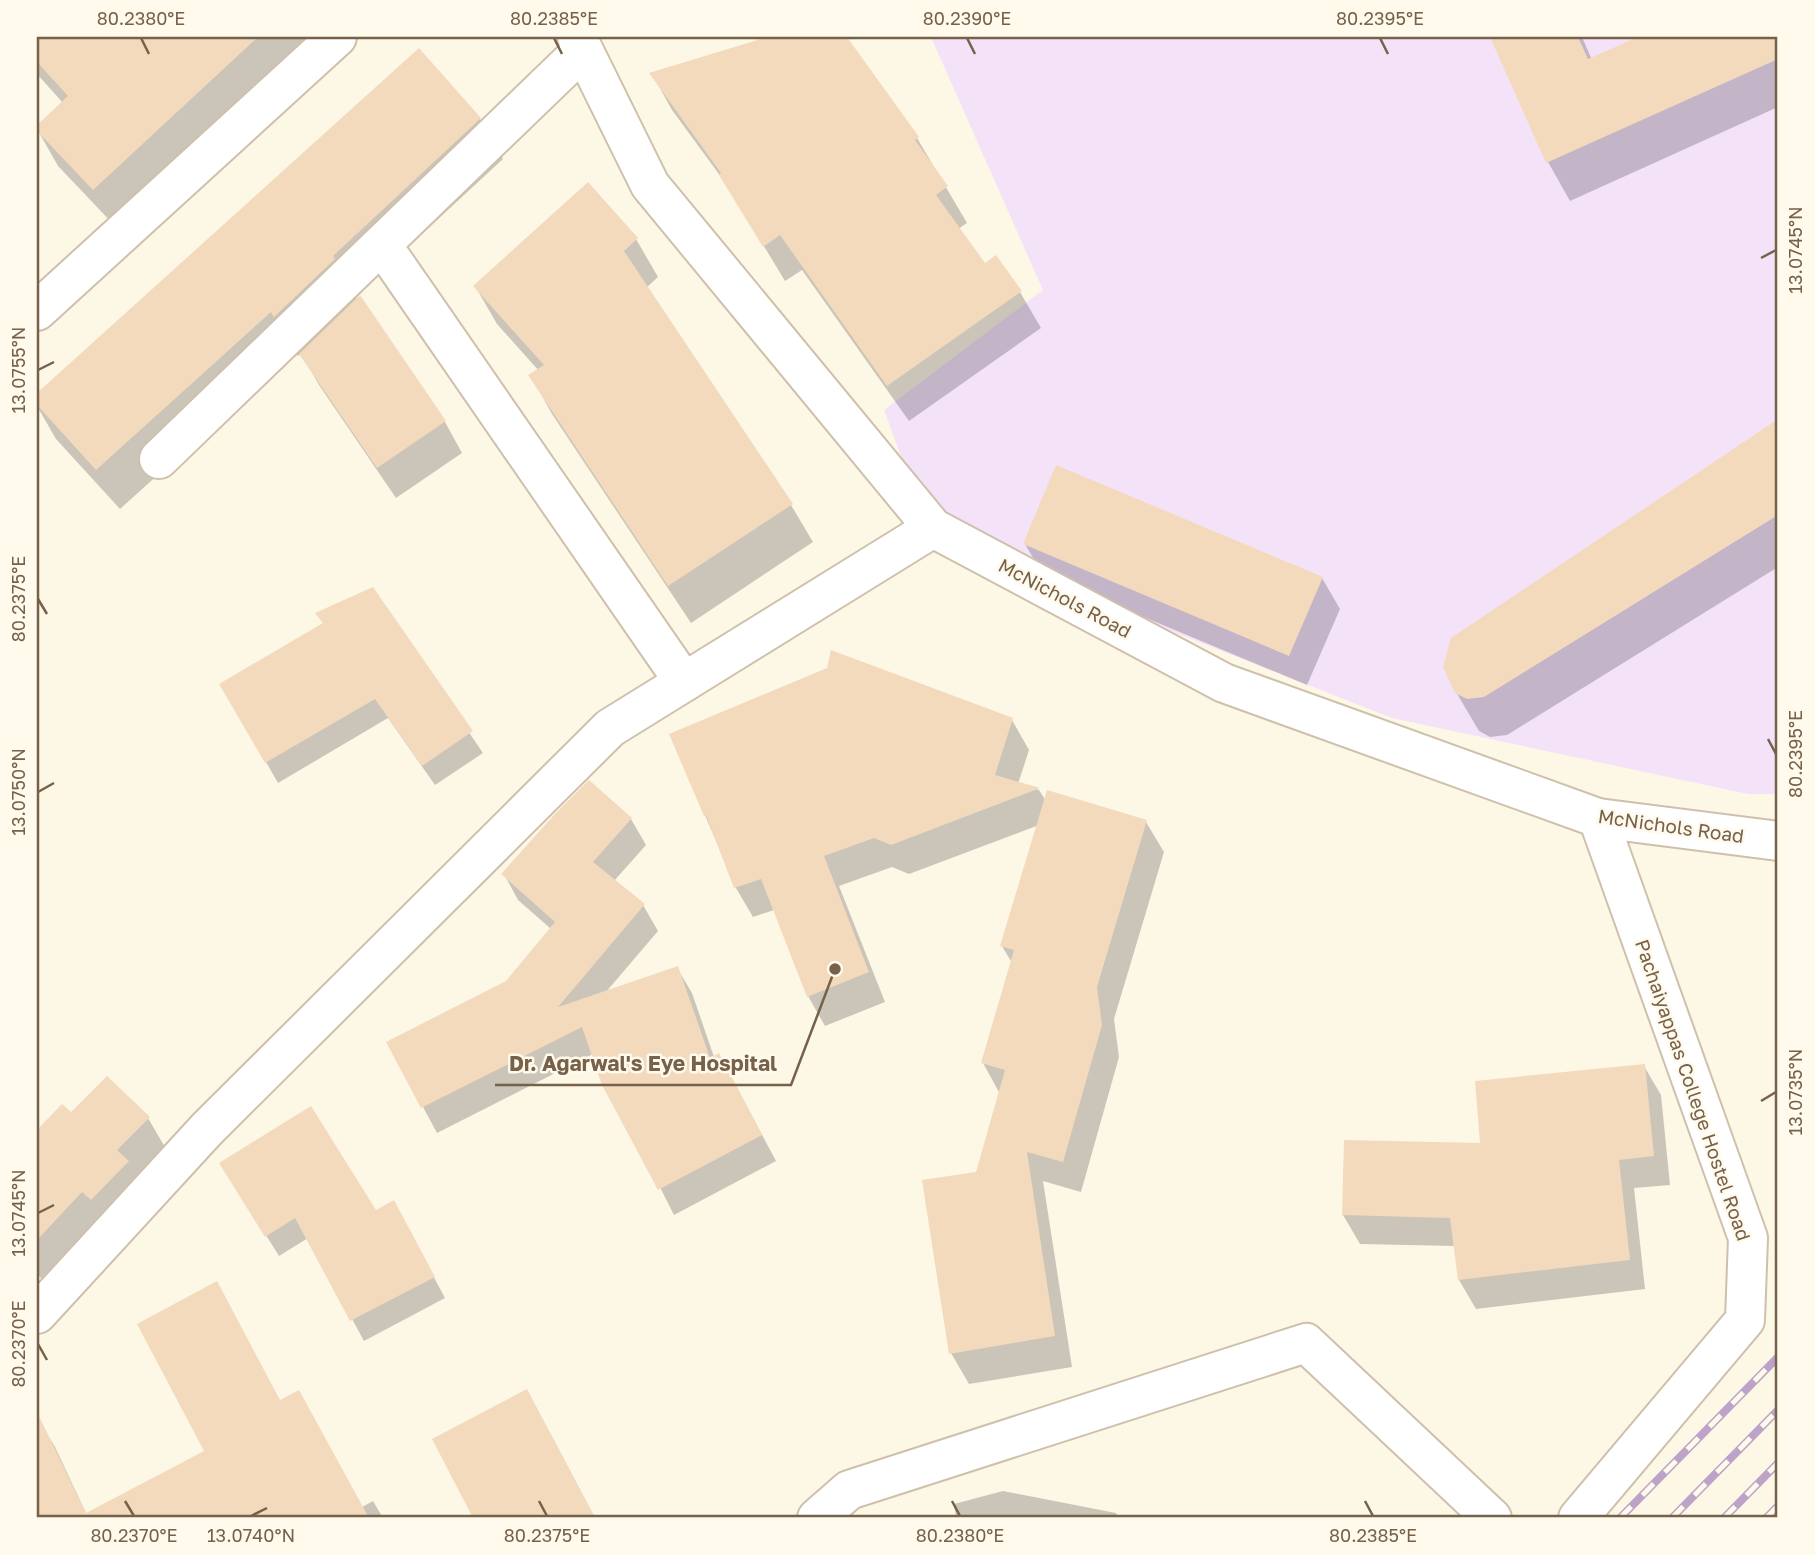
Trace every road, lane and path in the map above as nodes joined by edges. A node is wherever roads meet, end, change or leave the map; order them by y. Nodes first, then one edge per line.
1 (337, 37) edge
2 (580, 43) edge
3 (382, 245) junction
4 (37, 311) edge
5 (159, 459) dead end
6 (933, 528) junction
7 (684, 682) junction
8 (1598, 818) junction
9 (1778, 841) edge
10 (37, 1314) edge
11 (817, 1518) edge
12 (1492, 1518) edge
13 (1578, 1518) edge

1 - 4 street
2 - 3 street
2 - 6 street, McNichols Road
3 - 5 street
3 - 7 street
6 - 7 street
6 - 8 street, McNichols Road
7 - 10 street
8 - 9 street, McNichols Road
8 - 13 street, Pachaiyappas College Hostel Road
11 - 12 street

